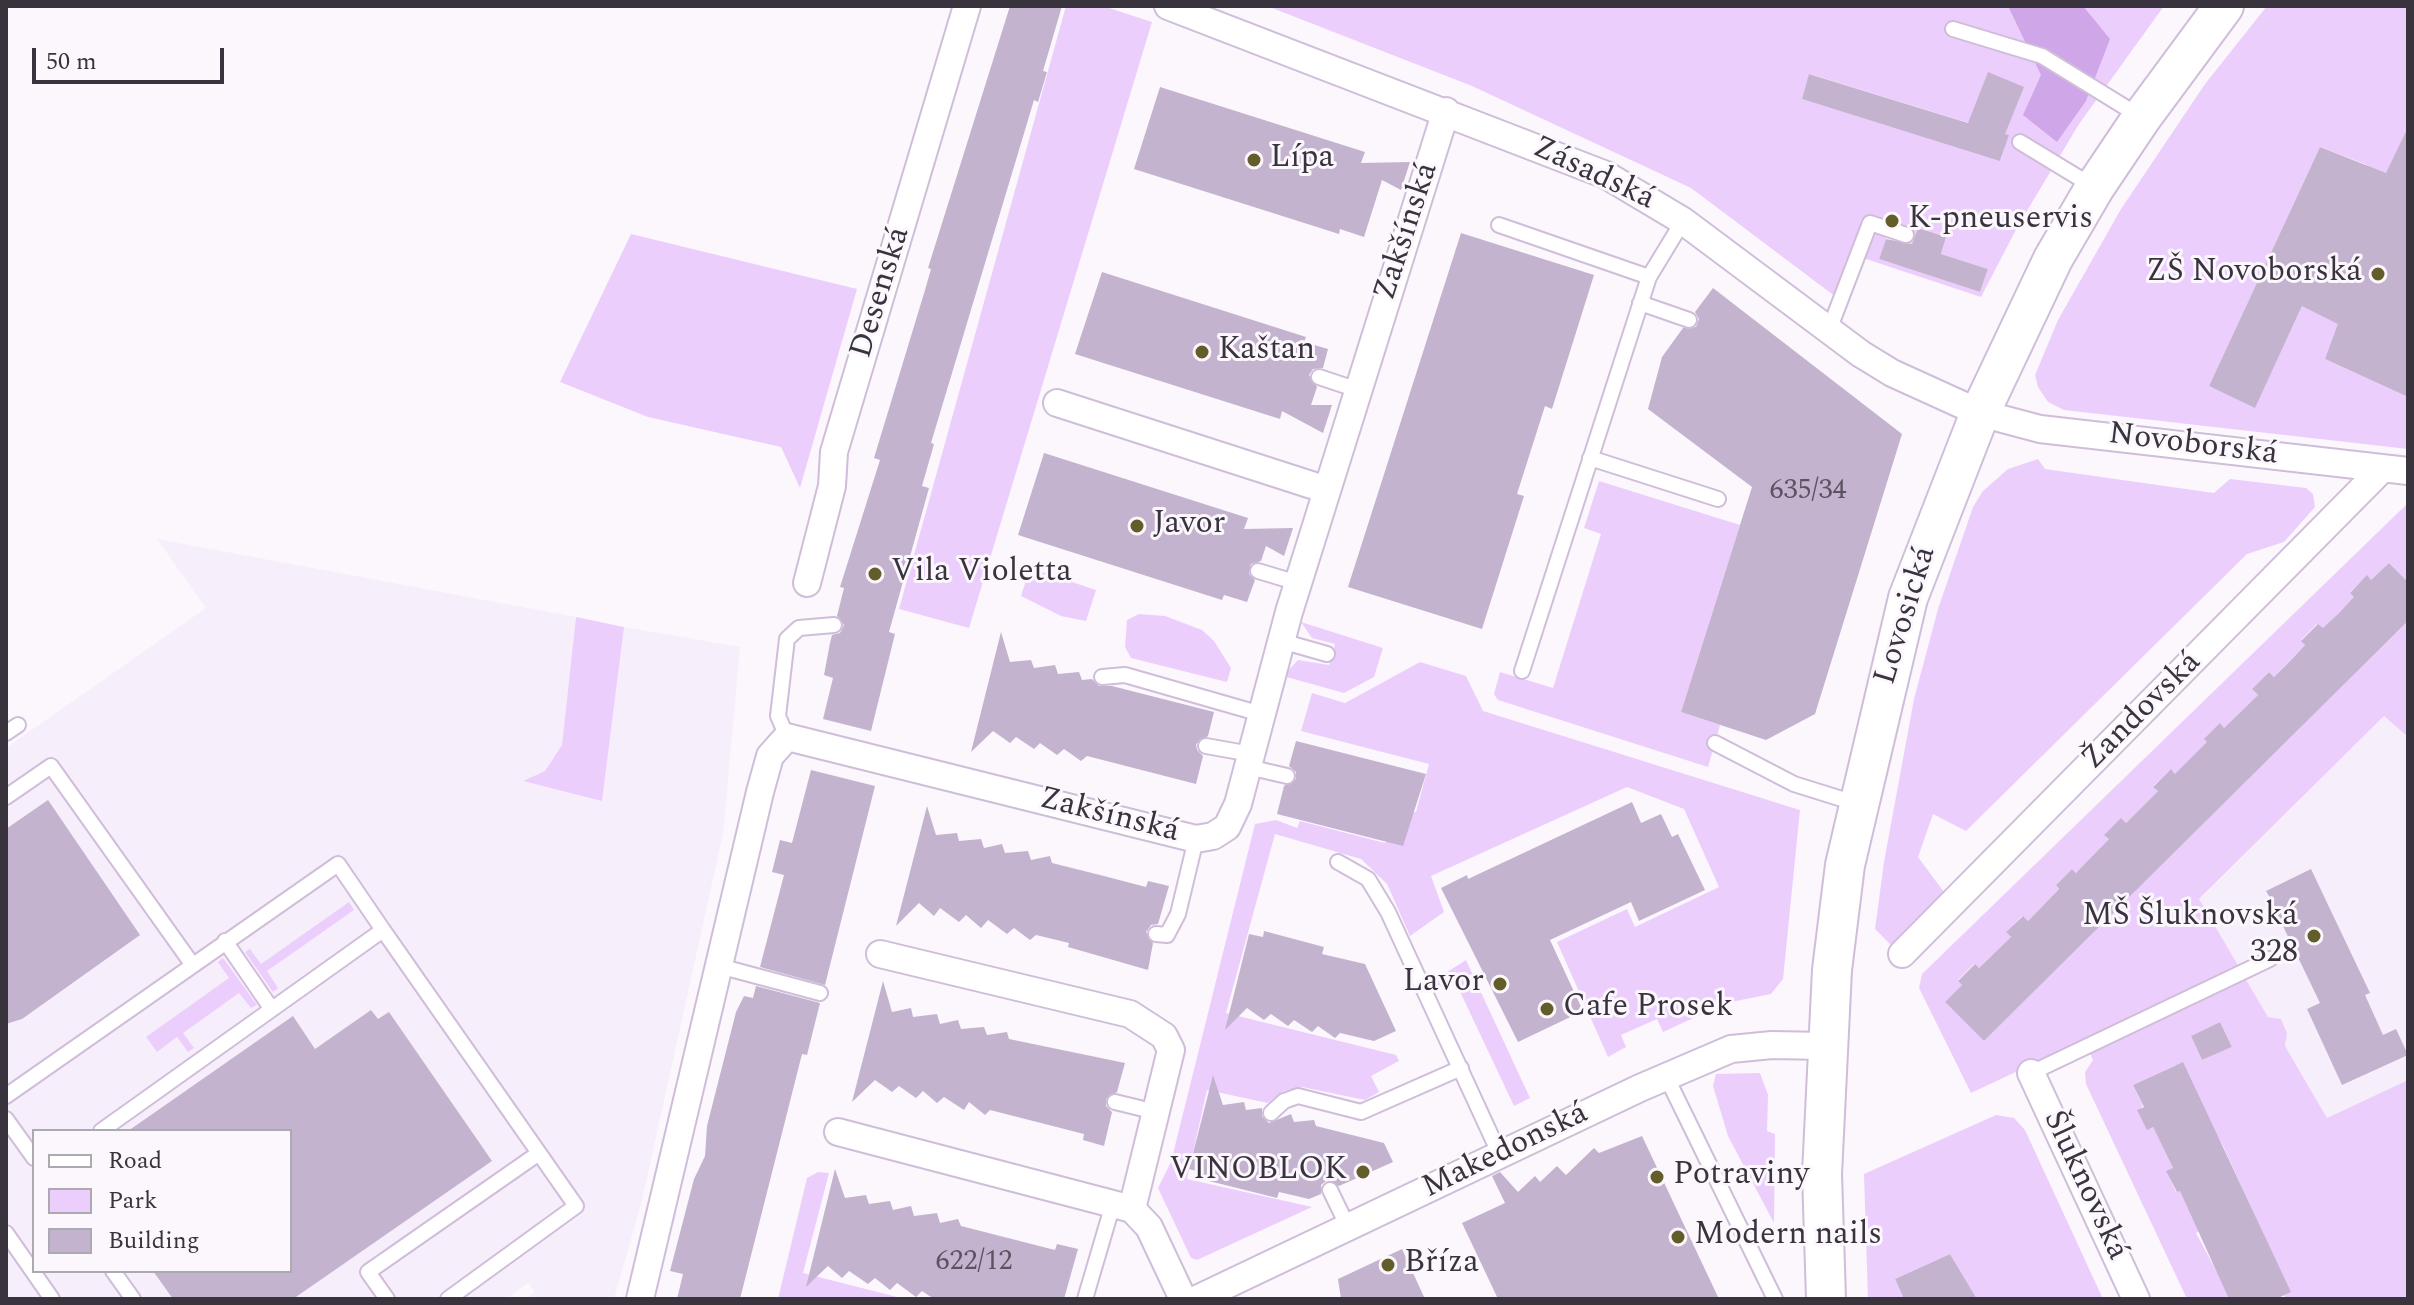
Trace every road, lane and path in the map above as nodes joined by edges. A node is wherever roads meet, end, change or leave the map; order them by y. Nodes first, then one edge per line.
1 (967, 6) edge
2 (1168, 6) edge
3 (2224, 6) edge
4 (1953, 29) dead end
5 (1446, 111) junction
6 (2142, 117) junction
7 (2020, 142) dead end
8 (2095, 187) junction
9 (1683, 221) junction
10 (1499, 225) dead end
11 (1906, 235) dead end
12 (1649, 277) junction
13 (1640, 303) junction
14 (1689, 320) dead end
15 (1829, 330) junction
16 (1319, 377) dead end
17 (1358, 390) junction
18 (1057, 403) dead end
19 (1980, 413) junction
20 (1590, 458) junction
21 (2395, 470) edge
22 (1327, 490) junction
23 (1718, 499) dead end
24 (1258, 571) dead end
25 (807, 583) dead end
26 (1298, 583) junction
27 (834, 625) dead end
28 (1281, 641) junction
29 (1327, 654) dead end
30 (1522, 671) dead end
31 (1102, 677) dead end
32 (1261, 714) junction
33 (787, 737) junction
34 (1715, 743) dead end
35 (1206, 746) dead end
36 (1249, 761) junction
37 (1287, 776) dead end
38 (6, 797) edge
39 (1859, 804) junction
40 (1196, 839) junction
41 (1338, 862) dead end
42 (383, 930) junction
43 (1156, 934) dead end
44 (225, 941) junction
45 (880, 954) dead end
46 (1902, 954) dead end
47 (2270, 959) dead end
48 (192, 964) junction
49 (719, 966) junction
50 (820, 993) dead end
51 (271, 1008) junction
52 (1826, 1046) junction
53 (1461, 1068) junction
54 (2031, 1073) joint
55 (1666, 1076) junction
56 (6, 1096) edge
57 (1115, 1102) dead end
58 (1156, 1112) junction
59 (1271, 1113) dead end
60 (6, 1119) edge
61 (104, 1129) edge
62 (838, 1132) dead end
63 (539, 1153) junction
64 (32, 1155) edge
65 (1500, 1155) junction
66 (1330, 1190) dead end
67 (1122, 1207) junction
68 (1348, 1227) junction
69 (6, 1233) edge
70 (32, 1270) edge
71 (34, 1273) edge
72 (114, 1273) edge
73 (1208, 1297) edge
74 (52, 1299) edge
75 (133, 1299) edge
76 (387, 1299) edge
77 (448, 1299) edge
78 (640, 1299) edge
79 (1085, 1299) edge
80 (1183, 1299) edge
81 (1775, 1299) edge
82 (1826, 1299) edge
83 (2136, 1299) edge

1 - 25 street, Desenská
2 - 5 street, Zásadská
3 - 6 street, Lovosická
4 - 6 lane
5 - 9 street, Zásadská
5 - 17 street, Zakšínská
6 - 8 street, Lovosická
7 - 8 lane
8 - 19 street, Lovosická
9 - 12 lane
9 - 15 street, Zásadská
10 - 12 lane
11 - 15 lane
12 - 13 lane
13 - 14 lane
13 - 20 lane
15 - 19 street, Zásadská
16 - 17 lane
17 - 22 street, Zakšínská
18 - 22 street
19 - 21 street, Novoborská
19 - 39 street, Lovosická
20 - 23 lane
20 - 30 lane
21 - 46 street, Žandovská
22 - 26 street, Zakšínská
24 - 26 lane
26 - 28 street, Zakšínská
27 - 33 lane
28 - 29 lane
28 - 32 street, Zakšínská
31 - 32 lane
32 - 36 street, Zakšínská
33 - 40 street, Zakšínská
33 - 49 street
34 - 39 lane
35 - 36 lane
36 - 37 lane
36 - 40 street, Zakšínská
38 - 48 lane
39 - 52 street, Lovosická
40 - 43 lane
41 - 53 lane
42 - 44 lane
42 - 51 lane
42 - 63 lane
44 - 48 lane
44 - 51 lane
45 - 58 street
47 - 54 lane
48 - 56 lane
49 - 50 lane
49 - 78 street
51 - 61 lane
52 - 55 street, Makedonská
52 - 82 street, Lovosická
53 - 59 lane
53 - 65 lane
54 - 83 street, Šluknovská
55 - 65 street, Makedonská
55 - 81 lane
57 - 58 lane
58 - 67 street
60 - 64 lane
62 - 67 street
63 - 76 lane
63 - 77 lane
65 - 68 street, Makedonská
66 - 68 lane
67 - 79 lane
67 - 80 street
68 - 73 street, Makedonská
69 - 70 lane
71 - 74 lane
72 - 75 lane

